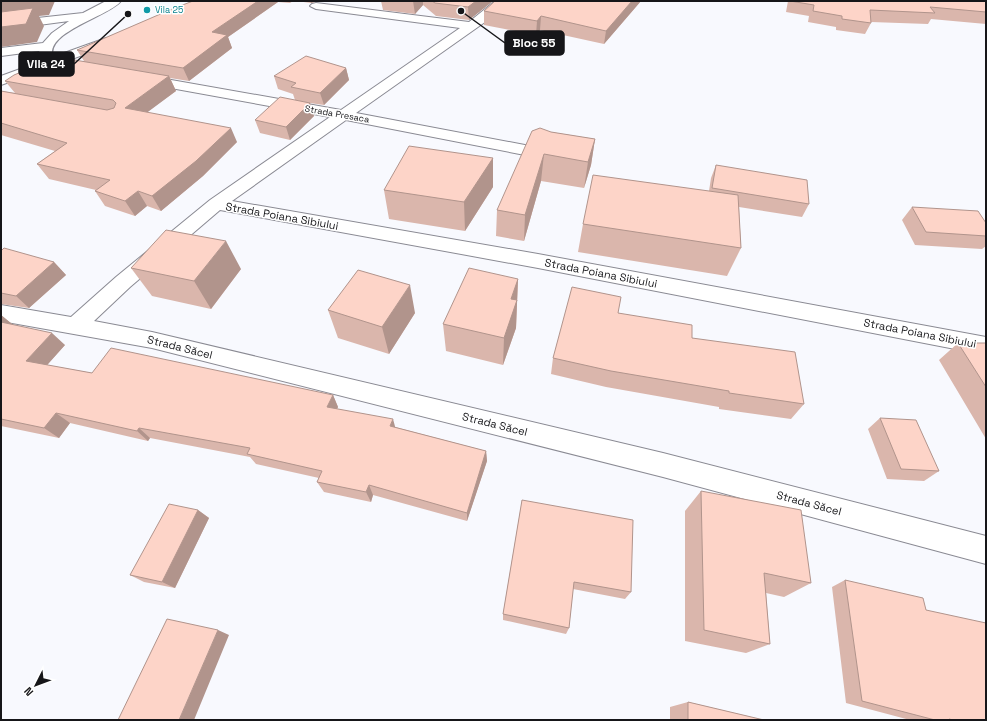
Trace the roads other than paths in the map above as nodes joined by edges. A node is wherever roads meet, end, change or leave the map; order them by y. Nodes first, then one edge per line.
1 (115, 1) edge
2 (502, 1) edge
3 (316, 6) dead end
4 (87, 16) junction
5 (1, 26) edge
6 (471, 26) junction
7 (116, 38) edge
8 (46, 46) junction
9 (1, 52) edge
10 (49, 62) junction
11 (80, 68) edge
12 (126, 76) edge
13 (1, 81) edge
14 (343, 114) junction
15 (530, 151) edge
16 (216, 204) junction
17 (1, 313) edge
18 (74, 327) junction
19 (986, 346) edge
20 (986, 550) edge

1 - 4 street
2 - 6 street, Strada Poiana Sibiului
3 - 6 street
4 - 5 street
4 - 8 street
6 - 14 street, Strada Poiana Sibiului
7 - 10 street
8 - 9 street
8 - 10 street
10 - 11 street
10 - 13 street
12 - 14 street, Strada Presaca
14 - 15 street, Strada Presaca
14 - 16 street, Strada Poiana Sibiului
16 - 18 street, Strada Poiana Sibiului
16 - 19 street, Strada Poiana Sibiului
17 - 18 street, Strada Săcel
18 - 20 street, Strada Săcel

